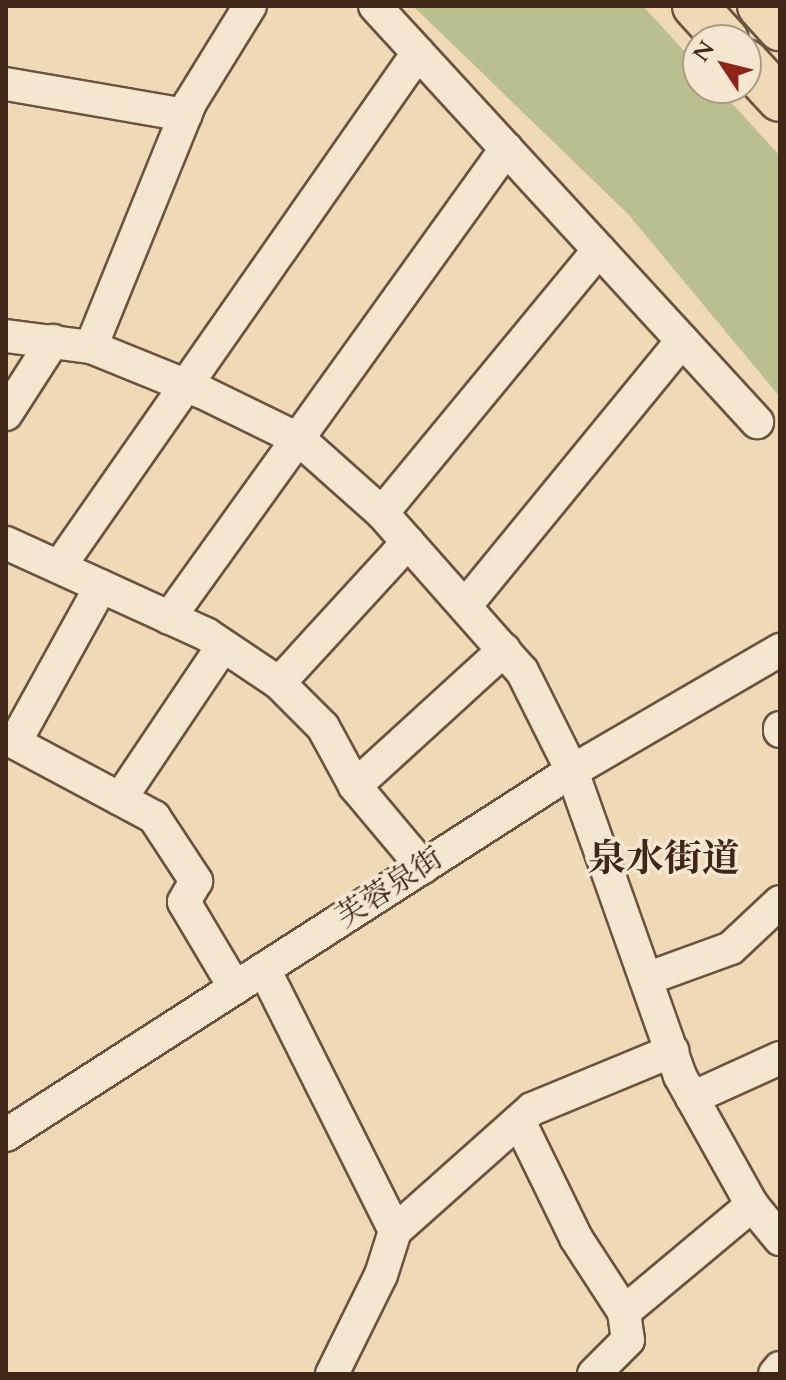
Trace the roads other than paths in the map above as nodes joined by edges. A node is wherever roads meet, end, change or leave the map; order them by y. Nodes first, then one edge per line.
1 (250, 6) edge
2 (375, 6) edge
3 (695, 6) edge
4 (760, 6) edge
5 (711, 24) edge
6 (780, 28) edge
7 (418, 53) junction
8 (762, 79) edge
9 (6, 84) edge
10 (780, 99) edge
11 (185, 115) junction
12 (506, 149) junction
13 (599, 250) junction
14 (6, 336) edge
15 (53, 341) junction
16 (682, 341) junction
17 (91, 347) junction
18 (186, 385) junction
19 (6, 414) edge
20 (757, 422) dead end
21 (300, 440) junction
22 (382, 513) junction
23 (408, 542) junction
24 (6, 543) edge
25 (59, 567) junction
26 (101, 586) junction
27 (465, 606) junction
28 (169, 618) junction
29 (223, 646) junction
30 (504, 650) junction
31 (780, 650) edge
32 (279, 683) junction
33 (10, 740) edge
34 (572, 771) junction
35 (355, 786) junction
36 (120, 799) junction
37 (423, 867) junction
38 (780, 902) edge
39 (264, 969) junction
40 (646, 979) junction
41 (235, 988) junction
42 (672, 1051) junction
43 (780, 1058) edge
44 (692, 1098) junction
45 (519, 1121) junction
46 (6, 1135) edge
47 (752, 1205) junction
48 (395, 1231) junction
49 (780, 1239) edge
50 (624, 1312) junction
51 (780, 1368) edge
52 (332, 1374) edge
53 (594, 1374) edge
54 (775, 1374) edge

1 - 11 street
2 - 7 street
3 - 5 highway
4 - 6 highway
7 - 12 street
7 - 18 street
8 - 10 highway
9 - 11 street
11 - 17 street
12 - 13 street
12 - 21 street
13 - 16 street
13 - 22 street
14 - 15 street
15 - 17 street
15 - 19 street
16 - 20 street
16 - 27 street
17 - 18 street
18 - 21 street
18 - 25 street
21 - 22 street
21 - 28 street
22 - 23 street
23 - 27 street
23 - 32 street
24 - 25 street
25 - 26 street
26 - 28 street
26 - 33 street
27 - 30 street
28 - 29 street
29 - 32 street
29 - 36 street
30 - 34 street
30 - 35 street
31 - 34 street, 芙蓉泉街
32 - 35 street
33 - 36 street
34 - 37 street, 芙蓉泉街
34 - 40 street
35 - 37 street
36 - 41 street
37 - 39 street, 芙蓉泉街
38 - 40 street
39 - 41 street, 芙蓉泉街
39 - 48 street
40 - 42 street
41 - 46 street, 芙蓉泉街
42 - 44 street
42 - 45 street
43 - 44 street
44 - 47 street
45 - 48 street
45 - 50 street
47 - 49 street
47 - 50 street
48 - 52 street
50 - 53 street
51 - 54 street

